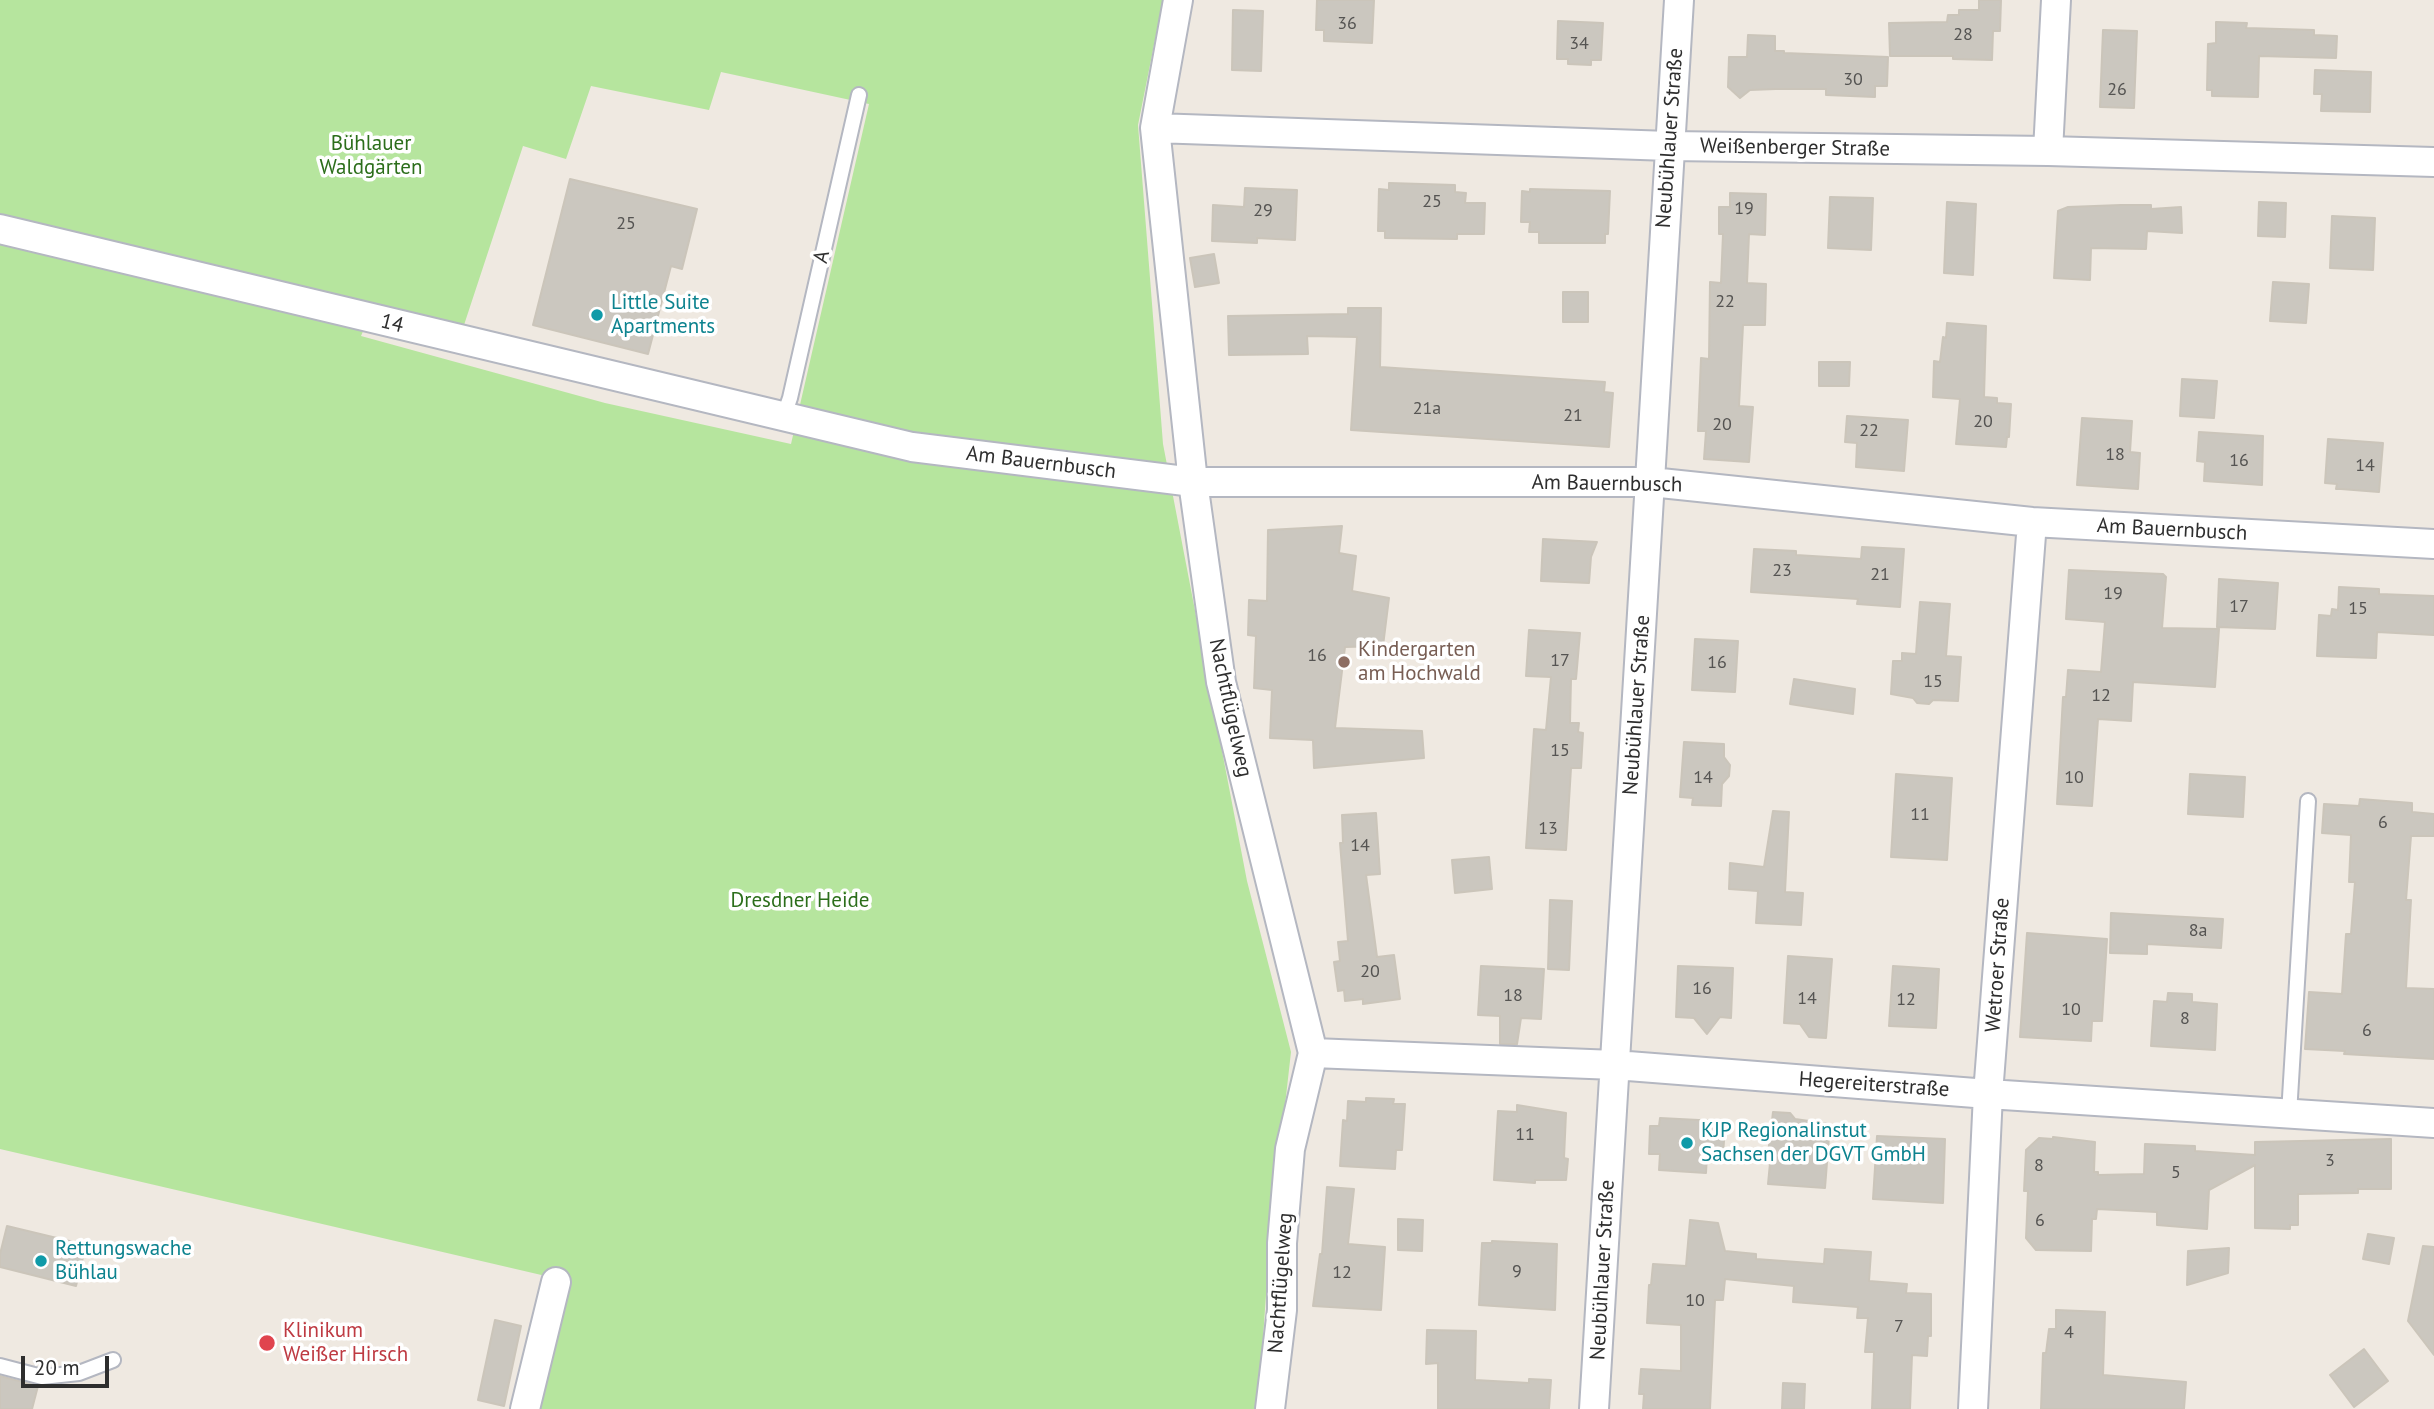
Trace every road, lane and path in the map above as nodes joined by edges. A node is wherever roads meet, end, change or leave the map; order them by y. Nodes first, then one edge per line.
1 (1178, 0) edge
2 (1679, 0) edge
3 (2056, 0) edge
4 (859, 95) dead end
5 (1155, 128) junction
6 (1669, 146) junction
7 (2048, 151) junction
8 (2434, 162) edge
9 (0, 229) edge
10 (783, 418) junction
11 (1193, 482) junction
12 (1651, 482) junction
13 (2032, 522) junction
14 (2434, 544) edge
15 (2308, 801) dead end
16 (1313, 1053) junction
17 (1615, 1065) junction
18 (1988, 1094) junction
19 (2289, 1114) junction
20 (2434, 1123) edge
21 (556, 1282) dead end
22 (113, 1360) dead end
23 (1, 1366) edge
24 (525, 1409) edge
25 (1270, 1409) edge
26 (1594, 1409) edge
27 (1973, 1409) edge

1 - 5 street, Nachtflügelweg
2 - 6 street, Neubühlauer Straße
3 - 7 street
4 - 10 lane, A
5 - 6 street, Weißenberger Straße
5 - 11 street, Nachtflügelweg
6 - 7 street, Weißenberger Straße
6 - 12 street, Neubühlauer Straße
7 - 8 street, Weißenberger Straße
9 - 10 street, 14
10 - 11 street, Am Bauernbusch
11 - 12 street, Am Bauernbusch
11 - 16 street, Nachtflügelweg
12 - 13 street, Am Bauernbusch
12 - 17 street, Neubühlauer Straße
13 - 14 street, Am Bauernbusch
13 - 18 street, Wetroer Straße
15 - 19 lane
16 - 17 street, Hegereiterstraße
16 - 25 street, Nachtflügelweg
17 - 18 street, Hegereiterstraße
17 - 26 street, Neubühlauer Straße
18 - 19 street, Hegereiterstraße
18 - 27 street, Wetroer Straße
19 - 20 street, Hegereiterstraße
21 - 24 street
22 - 23 lane

